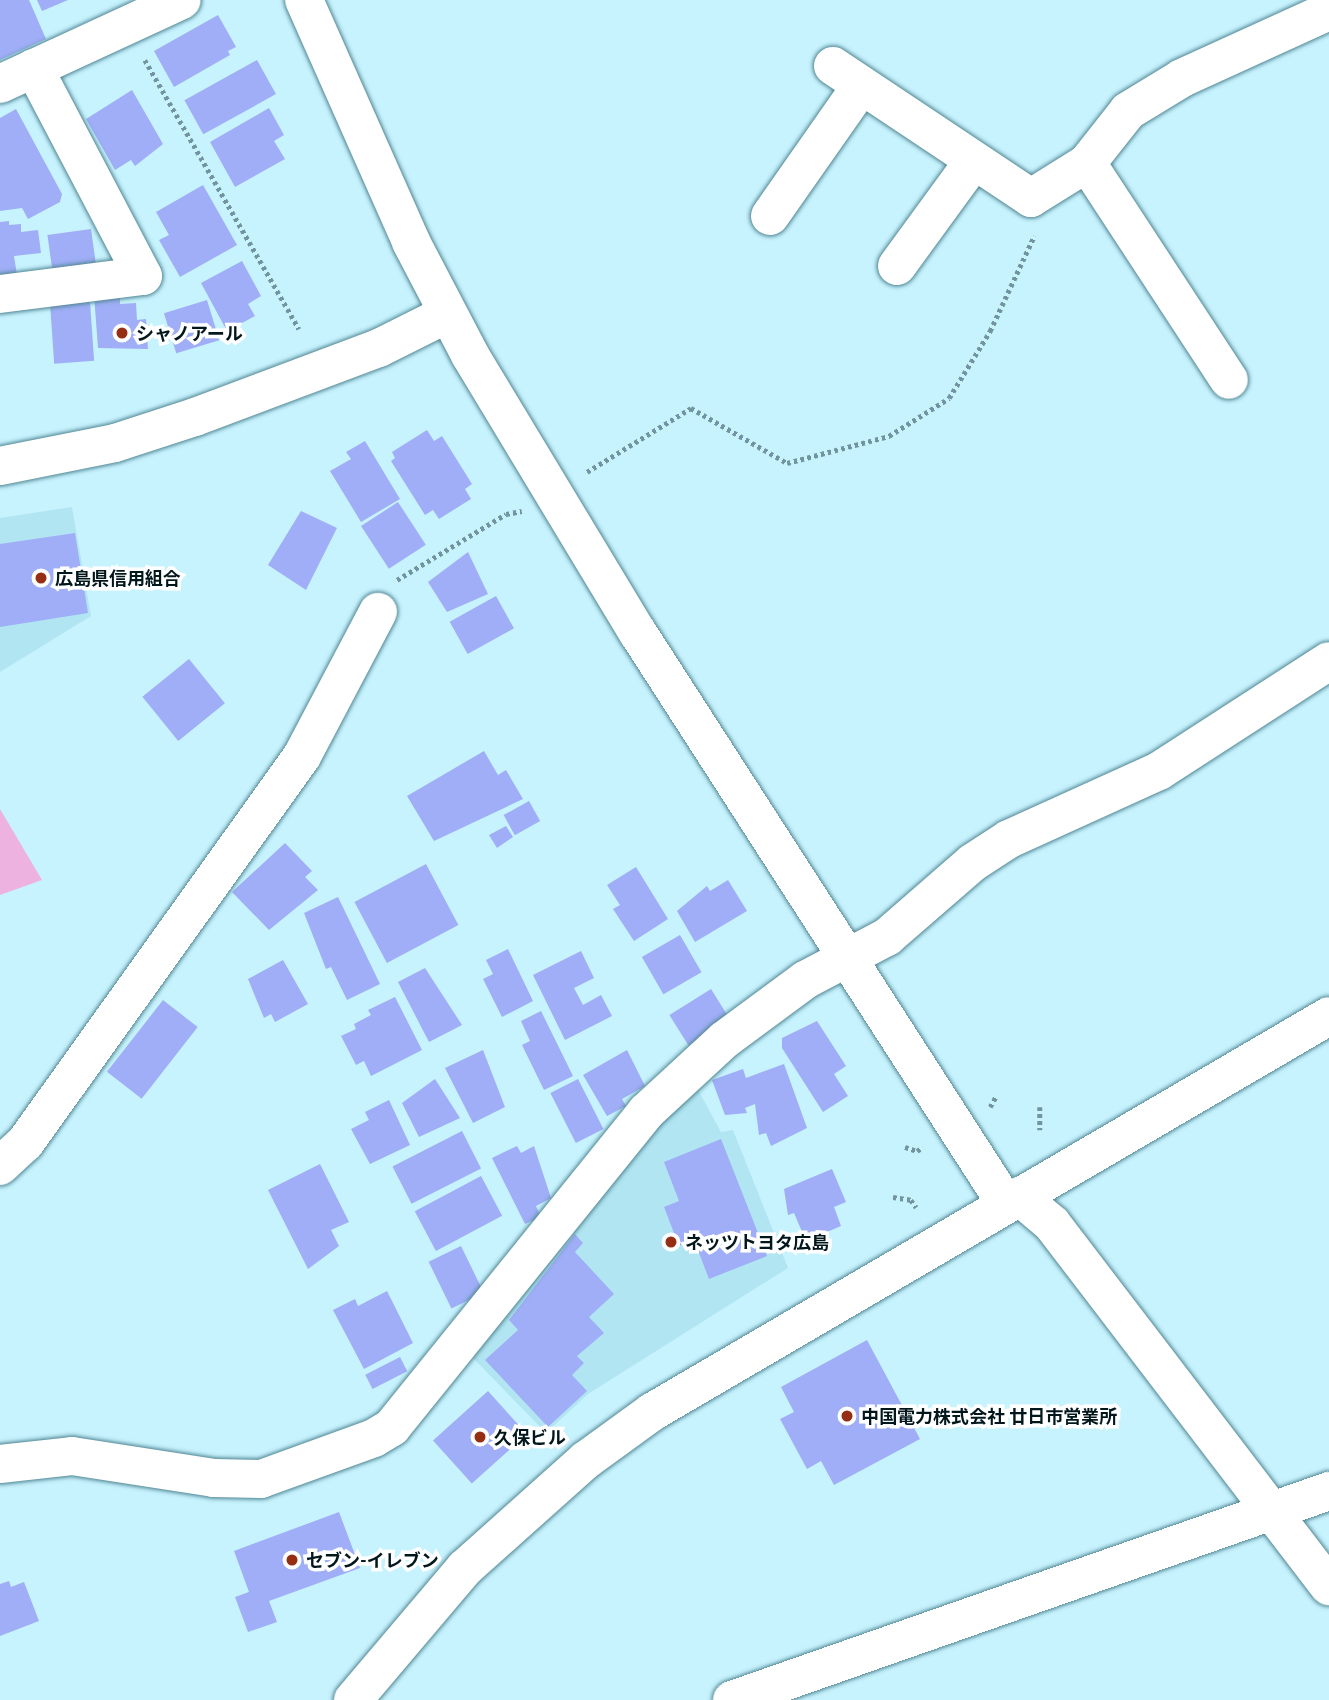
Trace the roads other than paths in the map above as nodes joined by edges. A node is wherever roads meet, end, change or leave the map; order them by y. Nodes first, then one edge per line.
1 (182, 0) edge
2 (304, 0) edge
3 (1329, 11) edge
4 (34, 68) junction
5 (0, 84) edge
6 (972, 163) junction
7 (1087, 163) junction
8 (771, 216) dead end
9 (897, 266) dead end
10 (0, 294) edge
11 (447, 314) junction
12 (1229, 380) dead end
13 (0, 466) edge
14 (378, 612) road end
15 (1329, 661) edge
16 (845, 957) junction
17 (1329, 1016) edge
18 (0, 1166) edge
19 (1012, 1200) junction
20 (0, 1464) edge
21 (1329, 1491) edge
22 (1271, 1513) junction
23 (1329, 1586) edge
24 (353, 1700) edge
25 (732, 1700) edge

1 - 4 street
2 - 11 street
3 - 7 street
4 - 5 street
4 - 10 street
6 - 7 street
6 - 8 street
6 - 9 street
7 - 12 street
11 - 13 street
11 - 16 street
14 - 18 street
15 - 16 street
16 - 19 street
16 - 20 street
17 - 19 street
19 - 22 street
19 - 24 street
21 - 22 street
22 - 23 street
22 - 25 street

